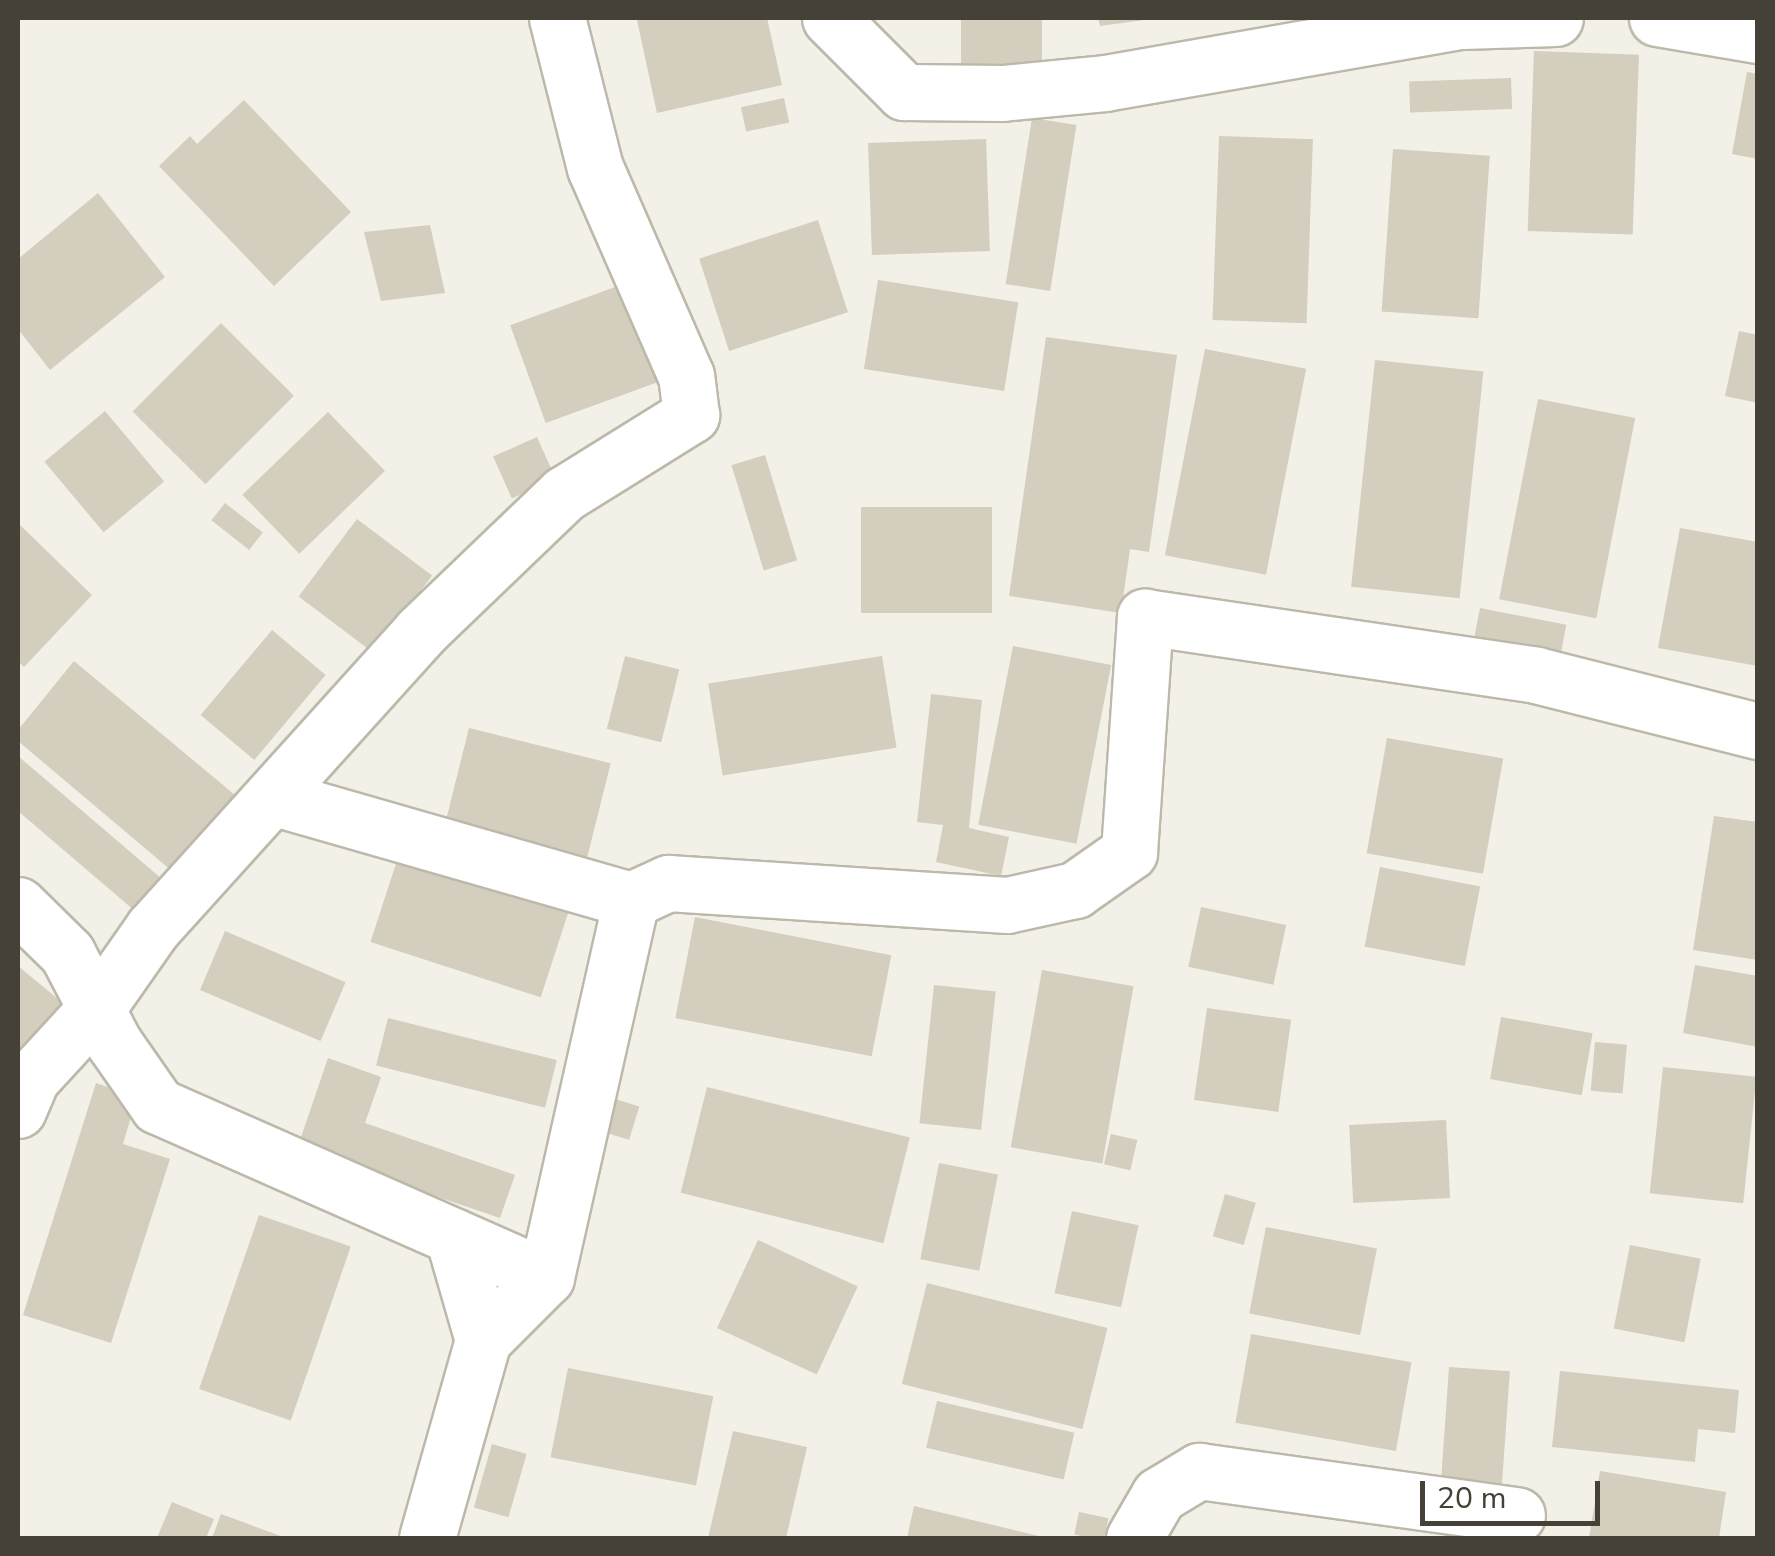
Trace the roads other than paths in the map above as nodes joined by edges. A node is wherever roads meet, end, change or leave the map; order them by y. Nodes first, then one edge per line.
1 (560, 18) edge
2 (830, 18) edge
3 (1555, 18) edge
4 (1657, 18) edge
5 (1758, 34) edge
6 (1758, 731) edge
7 (272, 797) junction
8 (631, 900) junction
9 (18, 905) edge
10 (154, 928) junction
11 (68, 953) junction
12 (99, 1006) junction
13 (18, 1110) edge
14 (453, 1236) junction
15 (546, 1277) junction
16 (483, 1340) junction
17 (1517, 1515) dead end
18 (427, 1538) edge
19 (1134, 1538) edge

1 - 7 street
2 - 3 street
4 - 5 street
6 - 8 street
7 - 8 street
7 - 10 street
8 - 15 street
9 - 11 street
10 - 11 street
10 - 12 street
11 - 12 street
12 - 13 street
12 - 14 street
14 - 15 street
14 - 16 street
15 - 16 street
16 - 18 street
17 - 19 street

